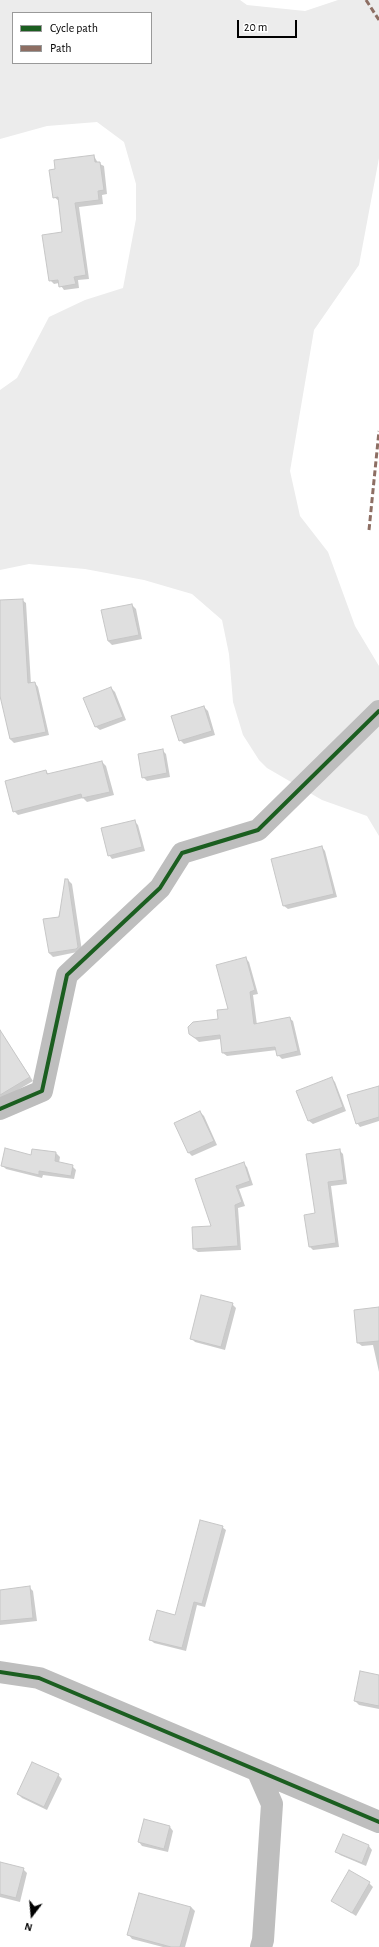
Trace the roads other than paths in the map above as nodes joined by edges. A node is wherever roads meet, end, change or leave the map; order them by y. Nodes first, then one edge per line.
1 (379, 711) edge
2 (0, 1109) edge
3 (0, 1672) edge
4 (258, 1772) junction
5 (379, 1822) edge
6 (260, 1947) edge

1 - 2 street
3 - 4 street
4 - 5 street
4 - 6 street

